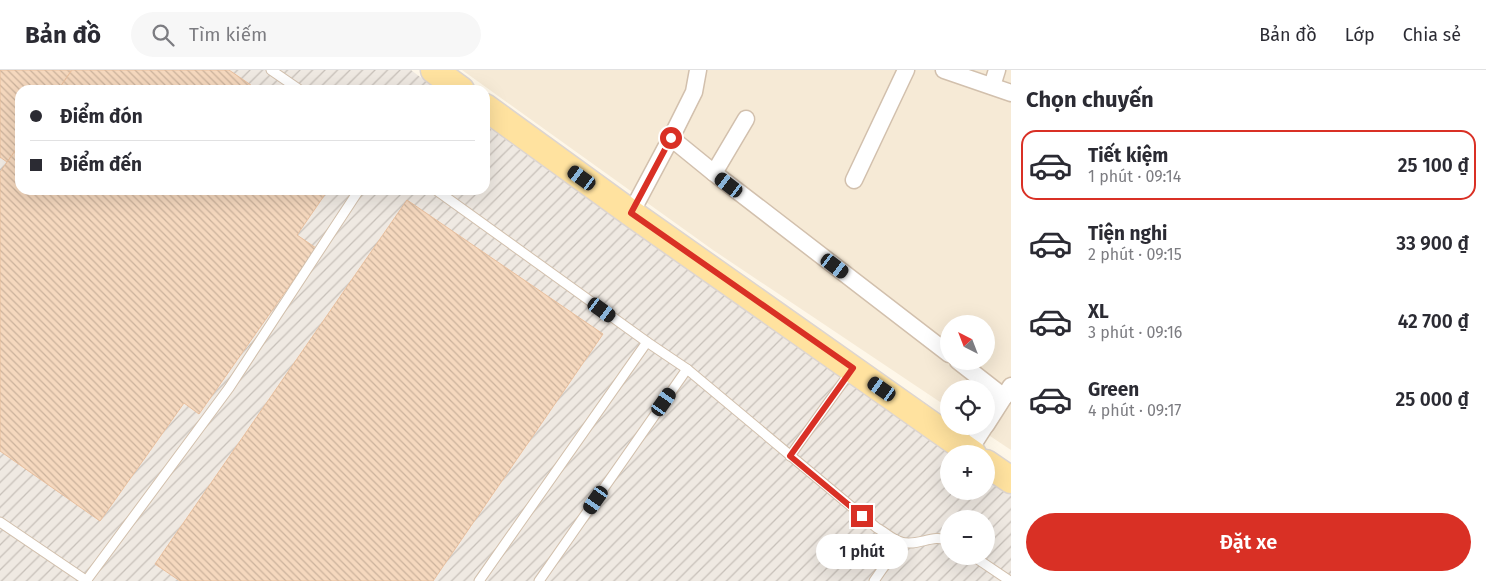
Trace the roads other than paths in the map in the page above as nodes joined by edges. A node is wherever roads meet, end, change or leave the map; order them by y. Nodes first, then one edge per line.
1 (271, 70) edge
2 (434, 70) edge
3 (698, 70) edge
4 (906, 70) edge
5 (944, 70) edge
6 (997, 70) edge
7 (293, 85) edge
8 (454, 85) edge
9 (992, 86) junction
10 (1011, 93) edge
11 (490, 111) edge
12 (746, 119) dead end
13 (671, 138) junction
14 (714, 173) junction
15 (854, 180) dead end
16 (356, 195) edge
17 (443, 195) edge
18 (631, 213) junction
19 (647, 342) junction
20 (940, 347) edge
21 (853, 368) junction
22 (687, 369) junction
23 (972, 370) edge
24 (1007, 392) edge
25 (995, 411) edge
26 (961, 445) edge
27 (790, 456) junction
28 (995, 469) edge
29 (1011, 480) edge
30 (0, 522) edge
31 (940, 538) edge
32 (901, 542) junction
33 (986, 565) edge
34 (86, 581) edge
35 (480, 581) edge
36 (539, 581) edge
37 (874, 581) edge
38 (1010, 581) edge

1 - 7 lane
2 - 8 main road
3 - 13 street
4 - 15 street
5 - 9 street
6 - 9 street
9 - 10 street
11 - 18 main road
12 - 14 street
13 - 14 street
13 - 18 street
14 - 20 street
16 - 34 lane
17 - 19 lane
18 - 21 main road
19 - 22 lane
19 - 35 lane
21 - 26 main road
21 - 27 lane
22 - 27 lane
22 - 36 lane
23 - 24 street
24 - 25 street
27 - 32 lane
28 - 29 main road
30 - 34 lane
31 - 32 lane
32 - 37 lane
33 - 38 lane

